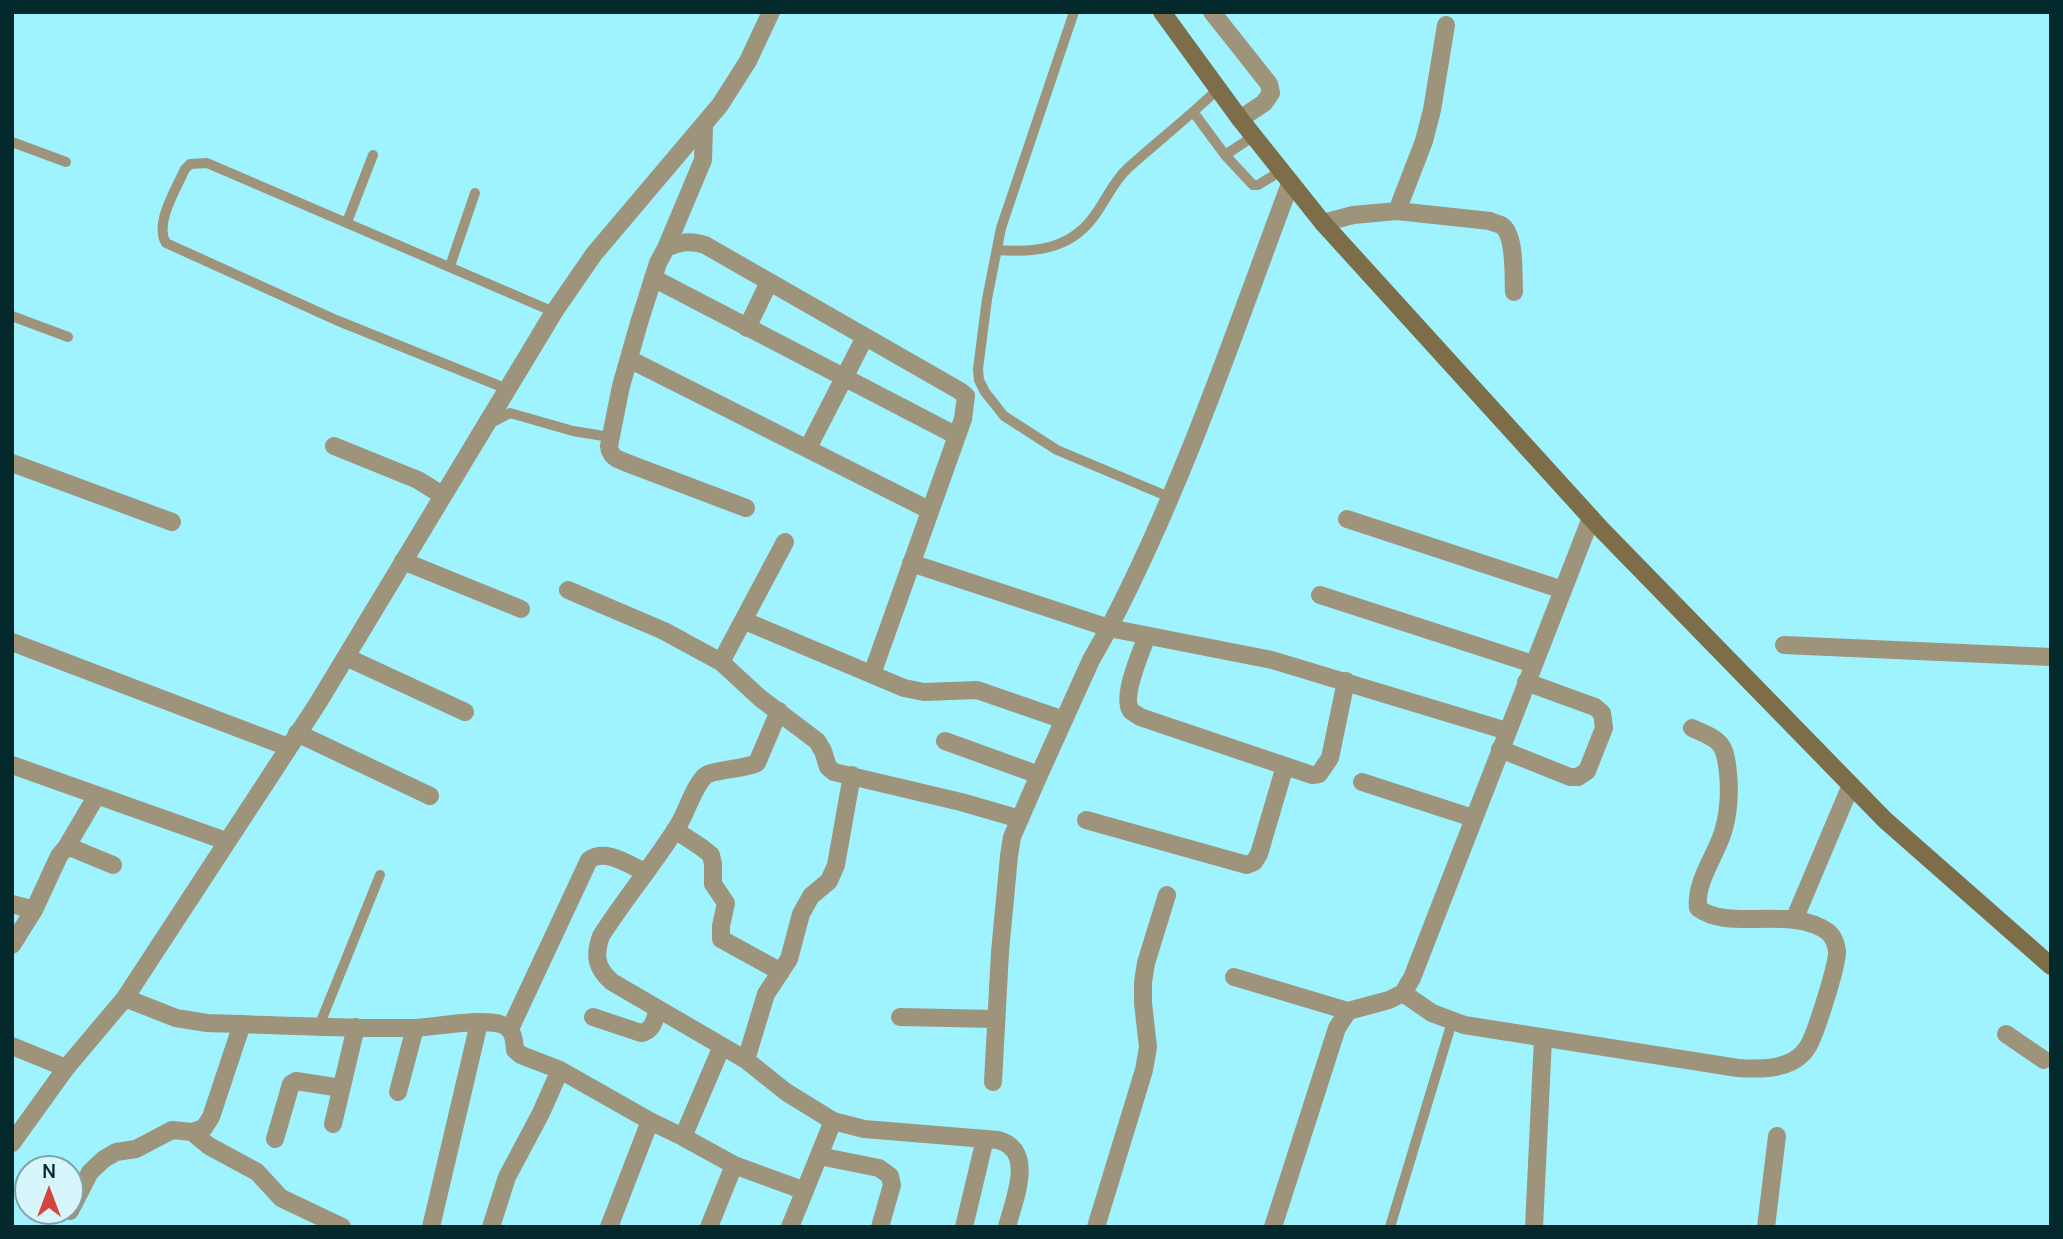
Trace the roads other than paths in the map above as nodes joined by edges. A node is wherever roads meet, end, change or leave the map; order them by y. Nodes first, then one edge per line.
1 (771, 12) edge
2 (1074, 12) edge
3 (1162, 12) edge
4 (1212, 12) edge
5 (1446, 25) dead end
6 (1218, 89) junction
7 (1194, 113) junction
8 (1240, 119) junction
9 (704, 125) junction
10 (1254, 136) junction
11 (12, 142) edge
12 (373, 155) dead end
13 (1225, 155) junction
14 (66, 162) dead end
15 (1285, 177) junction
16 (475, 193) dead end
17 (1398, 211) junction
18 (347, 222) junction
19 (1323, 223) junction
20 (667, 248) junction
21 (997, 250) junction
22 (450, 267) junction
23 (653, 278) junction
24 (769, 282) junction
25 (1514, 292) dead end
26 (554, 312) junction
27 (12, 316) edge
28 (747, 328) junction
29 (68, 337) dead end
30 (865, 337) junction
31 (629, 359) junction
32 (844, 378) junction
33 (507, 389) junction
34 (483, 428) junction
35 (957, 436) junction
36 (610, 437) junction
37 (334, 446) dead end
38 (808, 448) junction
39 (12, 463) edge
40 (442, 495) junction
41 (1169, 497) junction
42 (746, 508) dead end
43 (929, 510) junction
44 (1591, 517) junction
45 (1347, 519) dead end
46 (172, 523) dead end
47 (785, 542) dead end
48 (403, 561) junction
49 (911, 563) junction
50 (568, 590) dead end
51 (1563, 590) junction
52 (1320, 595) dead end
53 (521, 609) dead end
54 (745, 621) junction
55 (1109, 628) junction
56 (1147, 636) junction
57 (12, 642) edge
58 (1784, 645) dead end
59 (346, 657) junction
60 (2051, 657) edge
61 (721, 662) junction
62 (1533, 664) junction
63 (872, 674) junction
64 (1346, 681) junction
65 (1526, 682) junction
66 (779, 711) junction
67 (465, 712) dead end
68 (1064, 720) junction
69 (1692, 728) dead end
70 (1507, 731) junction
71 (293, 740) junction
72 (945, 741) dead end
73 (1500, 749) junction
74 (12, 765) edge
75 (1285, 766) junction
76 (852, 775) junction
77 (1039, 775) junction
78 (1362, 782) dead end
79 (1851, 785) junction
80 (97, 795) junction
81 (430, 796) dead end
82 (1474, 818) junction
83 (1020, 819) junction
84 (1086, 820) dead end
85 (675, 830) junction
86 (226, 841) junction
87 (67, 846) junction
88 (113, 864) dead end
89 (645, 872) junction
90 (380, 875) dead end
91 (1167, 895) dead end
92 (12, 904) edge
93 (34, 910) junction
94 (1794, 920) junction
95 (12, 945) edge
96 (2051, 966) edge
97 (781, 972) junction
98 (1234, 977) dead end
99 (1403, 993) junction
100 (125, 998) junction
101 (659, 1009) junction
102 (1348, 1011) junction
103 (593, 1017) dead end
104 (900, 1017) dead end
105 (996, 1019) junction
106 (1452, 1021) junction
107 (479, 1023) junction
108 (242, 1024) junction
109 (319, 1026) junction
110 (356, 1027) junction
111 (415, 1028) junction
112 (510, 1029) junction
113 (2006, 1034) dead end
114 (1543, 1038) junction
115 (12, 1046) edge
116 (723, 1046) junction
117 (2049, 1059) edge
118 (746, 1060) junction
119 (66, 1068) junction
120 (560, 1070) junction
121 (993, 1082) dead end
122 (341, 1088) junction
123 (398, 1092) dead end
124 (650, 1121) junction
125 (832, 1121) junction
126 (333, 1124) dead end
127 (192, 1132) junction
128 (1777, 1136) dead end
129 (683, 1138) junction
130 (275, 1139) dead end
131 (985, 1139) junction
132 (12, 1143) edge
133 (819, 1156) junction
134 (734, 1165) junction
135 (84, 1183) edge
136 (805, 1191) junction
137 (342, 1227) edge
138 (431, 1227) edge
139 (491, 1227) edge
140 (609, 1227) edge
141 (709, 1227) edge
142 (790, 1227) edge
143 (880, 1227) edge
144 (964, 1227) edge
145 (1007, 1227) edge
146 (1096, 1227) edge
147 (1273, 1227) edge
148 (1390, 1227) edge
149 (1534, 1227) edge
150 (1766, 1227) edge

1 - 9 street
2 - 21 lane
3 - 6 main road
4 - 8 street
5 - 17 street
6 - 7 lane
6 - 8 main road
7 - 13 lane
7 - 21 lane
8 - 10 main road
9 - 20 street
9 - 26 street
10 - 13 lane
10 - 15 main road
11 - 14 lane
12 - 18 lane
13 - 15 lane
15 - 19 main road
15 - 41 street
16 - 22 lane
17 - 19 street
17 - 25 street
18 - 22 lane
18 - 33 lane
19 - 44 main road
20 - 23 street
20 - 24 street
21 - 41 lane
22 - 26 lane
23 - 28 street
23 - 31 street
24 - 28 street
24 - 30 street
26 - 33 street
27 - 29 lane
28 - 32 street
30 - 32 street
30 - 35 street
31 - 36 street
31 - 38 street
32 - 35 street
32 - 38 street
33 - 34 street
34 - 36 lane
34 - 40 street
35 - 43 street
36 - 42 street
37 - 40 street
38 - 43 street
39 - 46 street
40 - 48 street
41 - 55 street
43 - 49 street
44 - 51 street
44 - 79 main road
45 - 51 street
47 - 54 street
48 - 53 street
48 - 59 street
49 - 55 street
49 - 63 street
50 - 61 street
51 - 62 street
52 - 62 street
54 - 61 street
54 - 63 street
55 - 56 street
55 - 68 street
56 - 64 street
56 - 75 street
57 - 71 street
58 - 60 street
59 - 67 street
59 - 71 street
61 - 66 street
62 - 65 street
63 - 68 street
64 - 70 street
64 - 75 street
65 - 70 street
65 - 73 street
66 - 76 street
66 - 85 street
68 - 77 street
69 - 94 street
70 - 73 street
71 - 81 street
71 - 86 street
72 - 77 street
73 - 82 street
74 - 80 street
75 - 84 street
76 - 83 street
76 - 97 street
77 - 83 street
78 - 82 street
79 - 94 street
79 - 96 main road
80 - 86 street
80 - 87 street
82 - 99 street
83 - 105 street
85 - 89 street
85 - 97 street
86 - 100 street
87 - 88 street
87 - 93 street
89 - 101 street
89 - 112 street
90 - 109 lane
91 - 146 street
92 - 93 street
93 - 95 street
94 - 114 street
97 - 118 street
98 - 102 street
99 - 102 street
99 - 106 street
100 - 108 street
100 - 119 street
101 - 103 street
101 - 116 street
102 - 147 street
104 - 105 street
105 - 121 street
106 - 114 street
106 - 148 lane
107 - 111 street
107 - 112 street
107 - 138 street
108 - 109 street
108 - 127 street
109 - 110 street
110 - 111 street
110 - 122 street
111 - 123 street
112 - 120 street
113 - 117 street
114 - 149 street
115 - 119 street
116 - 118 street
116 - 129 street
118 - 125 street
119 - 132 street
120 - 124 street
120 - 139 street
122 - 126 street
122 - 130 street
124 - 129 street
124 - 140 street
125 - 131 street
125 - 133 street
127 - 135 street
127 - 137 street
128 - 150 street
129 - 134 street
131 - 144 street
131 - 145 street
133 - 136 street
133 - 143 street
134 - 136 street
134 - 141 street
136 - 142 street

